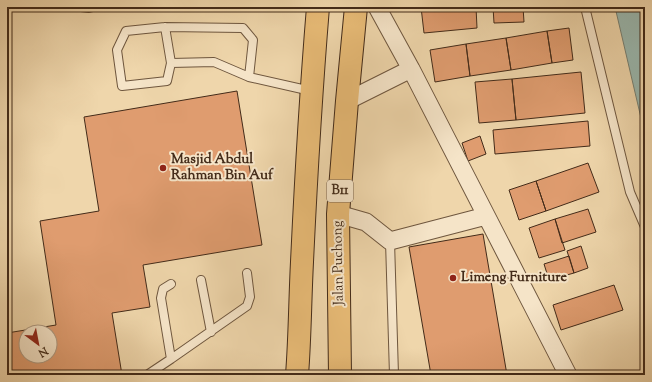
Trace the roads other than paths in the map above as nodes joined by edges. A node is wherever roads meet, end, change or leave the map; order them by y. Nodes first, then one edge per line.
1 (81, 7) edge
2 (93, 7) edge
3 (318, 7) edge
4 (356, 7) edge
5 (377, 7) edge
6 (585, 7) edge
7 (165, 27) junction
8 (172, 63) junction
9 (411, 69) junction
10 (249, 77) junction
11 (311, 91) junction
12 (347, 102) junction
13 (338, 214) junction
14 (486, 216) junction
15 (645, 227) edge
16 (390, 241) junction
17 (247, 273) dead end
18 (201, 280) dead end
19 (171, 284) dead end
20 (211, 332) junction
21 (170, 359) junction
22 (147, 375) edge
23 (297, 375) edge
24 (340, 375) edge
25 (394, 375) edge
26 (568, 375) edge

1 - 2 lane
3 - 11 main road, B11
4 - 12 main road, Jalan Puchong / B11
5 - 9 street
6 - 15 lane
7 - 8 lane
7 - 8 lane
7 - 10 lane
8 - 10 lane
9 - 12 street
9 - 14 street
10 - 11 lane
11 - 23 main road, B11
12 - 13 main road, Jalan Puchong / B11
13 - 16 street
13 - 24 main road, Jalan Puchong / B11
14 - 16 street
14 - 26 street
16 - 25 lane
17 - 20 lane
18 - 20 lane
19 - 21 lane
20 - 21 lane
21 - 22 lane

